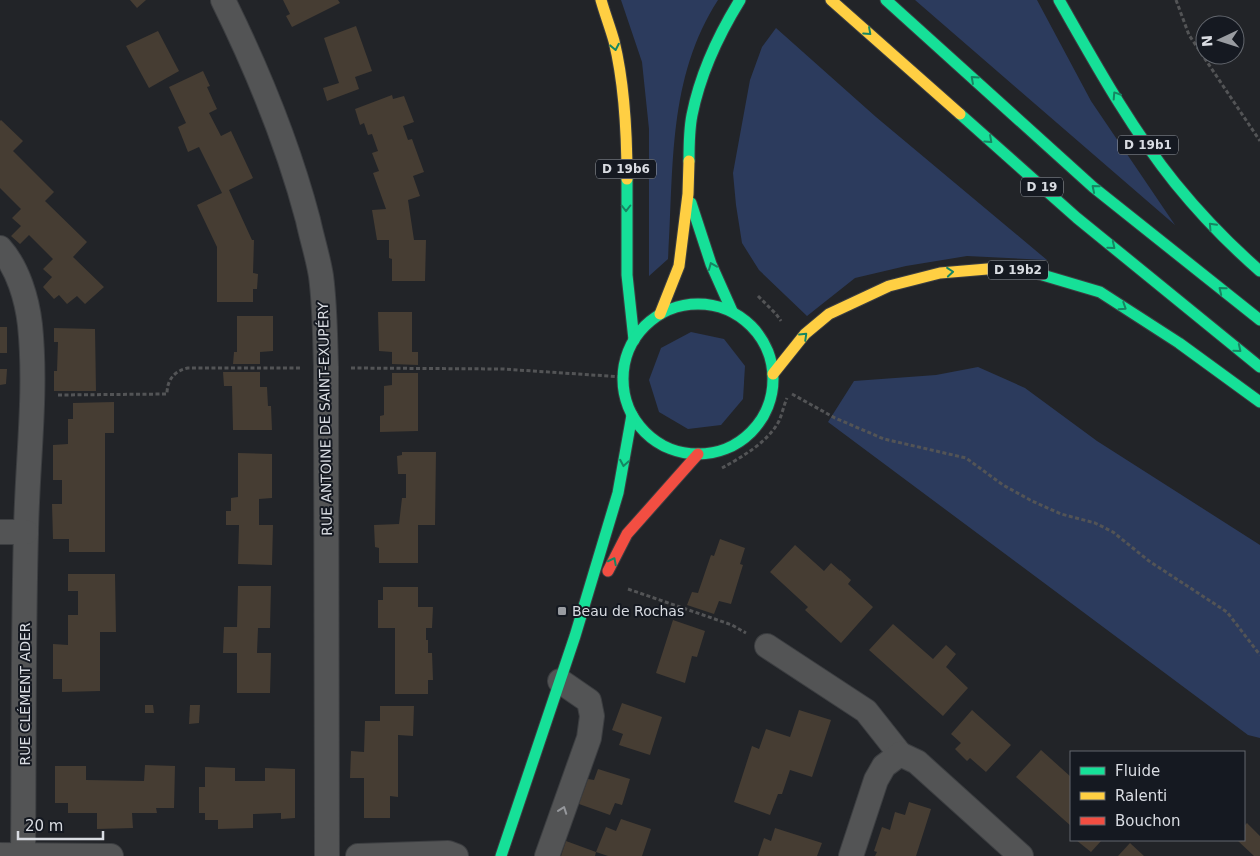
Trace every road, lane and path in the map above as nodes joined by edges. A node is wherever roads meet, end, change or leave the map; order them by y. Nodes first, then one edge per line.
1 (223, 0) edge
2 (601, 0) edge
3 (740, 0) edge
4 (831, 0) edge
5 (886, 0) edge
6 (1059, 0) edge
7 (1176, 0) edge
8 (1260, 141) edge
9 (688, 194) junction
10 (0, 248) edge
11 (1260, 272) edge
12 (752, 290) dead end
13 (732, 311) junction
14 (660, 314) junction
15 (1260, 320) edge
16 (634, 340) junction
17 (797, 343) junction
18 (1260, 367) edge
19 (773, 374) junction
20 (1260, 402) edge
21 (632, 415) junction
22 (698, 454) junction
23 (718, 470) dead end
24 (0, 532) edge
25 (26, 532) junction
26 (604, 579) junction
27 (576, 636) junction
28 (767, 646) joint
29 (1260, 655) edge
30 (560, 681) junction
31 (900, 754) junction
32 (0, 855) edge
33 (23, 856) edge
34 (111, 856) edge
35 (327, 856) edge
36 (358, 856) edge
37 (456, 856) edge
38 (501, 856) edge
39 (547, 856) edge
40 (851, 856) edge
41 (1021, 856) edge

1 - 35 street, RUE ANTOINE DE SAINT-EXUPÉRY
2 -> 16 main road, D 19b6
3 - 9 main road
4 -> 18 main road, D 19
15 -> 5 main road, D 19
11 -> 6 main road, D 19b1
7 - 8 path
13 -> 9 main road
9 - 14 main road
10 - 25 street, RUE CLÉMENT ADER
12 - 17 path
13 - 14 main road
13 - 19 main road
14 - 16 main road
16 - 21 main road
17 - 19 main road, D 19b2
17 -> 20 main road, D 19b2
19 - 22 main road
21 - 22 main road
21 -> 27 main road
26 -> 22 main road
23 - 29 path
24 - 25 street
25 - 33 street, RUE CLÉMENT ADER
26 - 27 main road
26 - 28 path
27 - 30 main road
28 - 31 street
30 - 38 main road
39 -> 30 street
31 - 40 street
31 - 41 street
32 - 33 street
33 - 34 street
36 - 37 street

